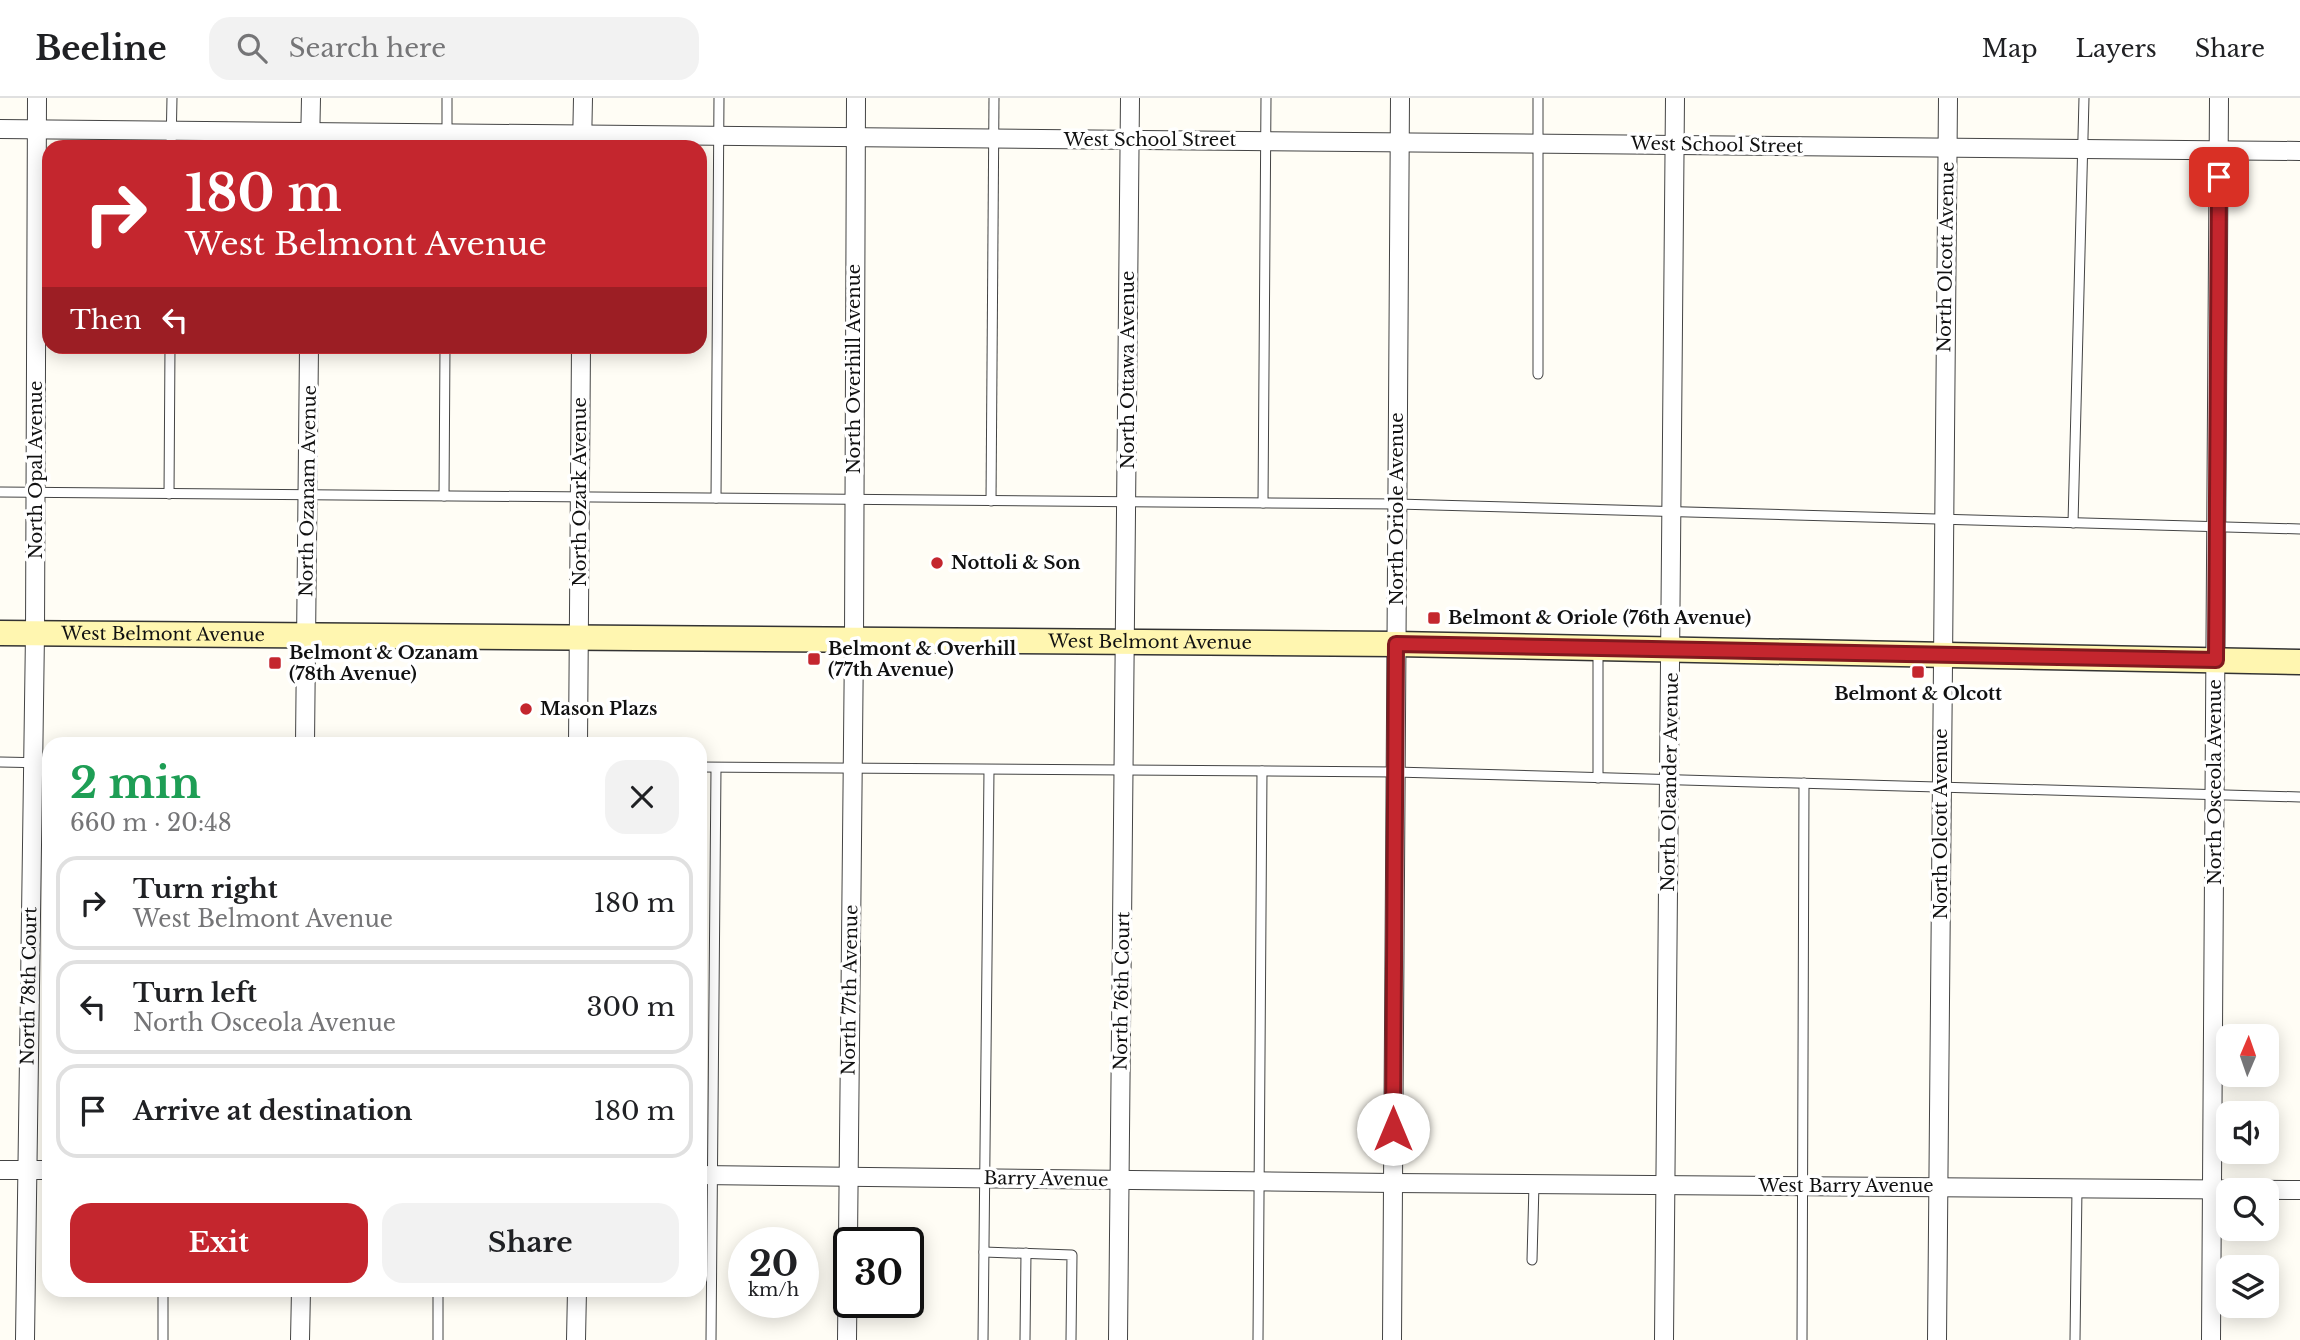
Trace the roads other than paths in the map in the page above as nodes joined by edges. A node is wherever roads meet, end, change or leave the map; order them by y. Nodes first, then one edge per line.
1 (37, 98) edge
2 (172, 98) edge
3 (311, 98) edge
4 (447, 98) edge
5 (583, 98) edge
6 (719, 98) edge
7 (856, 98) edge
8 (994, 98) edge
9 (1130, 98) edge
10 (1266, 98) edge
11 (1400, 98) edge
12 (1538, 98) edge
13 (1675, 98) edge
14 (1948, 98) edge
15 (2084, 98) edge
16 (2219, 98) edge
17 (0, 130) edge
18 (37, 130) junction
19 (719, 136) junction
20 (855, 137) junction
21 (172, 139) edge
22 (993, 139) junction
23 (311, 140) edge
24 (447, 140) edge
25 (582, 140) edge
26 (609, 140) edge
27 (1129, 140) junction
28 (1266, 141) junction
29 (1400, 142) junction
30 (1538, 144) junction
31 (1675, 145) junction
32 (1947, 147) junction
33 (2083, 149) junction
34 (2219, 150) junction
35 (2300, 151) edge
36 (170, 354) edge
37 (309, 354) edge
38 (445, 354) edge
39 (581, 354) edge
40 (1538, 374) dead end
41 (0, 492) edge
42 (36, 493) junction
43 (169, 494) junction
44 (308, 495) junction
45 (444, 496) junction
46 (579, 497) junction
47 (716, 498) junction
48 (854, 500) junction
49 (991, 501) junction
50 (1127, 502) junction
51 (1263, 503) junction
52 (1397, 504) junction
53 (1672, 512) junction
54 (1944, 520) junction
55 (2073, 523) junction
56 (2216, 527) junction
57 (2300, 529) edge
58 (0, 633) edge
59 (35, 633) junction
60 (306, 636) junction
61 (578, 638) junction
62 (854, 641) junction
63 (1125, 642) junction
64 (1396, 644) junction
65 (1598, 648) junction
66 (1671, 649) junction
67 (1943, 655) junction
68 (2216, 660) junction
69 (2300, 662) edge
70 (305, 737) edge
71 (578, 737) edge
72 (0, 762) edge
73 (41, 763) edge
74 (707, 767) edge
75 (716, 768) junction
76 (852, 768) junction
77 (989, 769) junction
78 (1124, 770) junction
79 (1262, 771) junction
80 (1395, 772) junction
81 (1598, 778) junction
82 (1670, 780) junction
83 (1804, 783) junction
84 (1942, 787) junction
85 (2215, 794) junction
86 (2300, 797) edge
87 (707, 1134) edge
88 (0, 1170) edge
89 (27, 1170) junction
90 (42, 1170) edge
91 (707, 1175) edge
92 (848, 1177) junction
93 (986, 1178) junction
94 (1120, 1180) junction
95 (1259, 1182) junction
96 (1393, 1183) junction
97 (1534, 1184) junction
98 (1666, 1185) junction
99 (1804, 1186) junction
100 (1938, 1187) junction
101 (2077, 1188) junction
102 (2212, 1189) junction
103 (2300, 1190) edge
104 (707, 1208) edge
105 (984, 1252) junction
106 (1027, 1253) junction
107 (1532, 1260) dead end
108 (163, 1297) edge
109 (300, 1297) edge
110 (438, 1297) edge
111 (577, 1297) edge
112 (24, 1340) edge
113 (163, 1340) edge
114 (300, 1340) edge
115 (438, 1340) edge
116 (576, 1340) edge
117 (711, 1340) edge
118 (847, 1340) edge
119 (983, 1340) edge
120 (1025, 1340) edge
121 (1071, 1340) edge
122 (1118, 1340) edge
123 (1258, 1340) edge
124 (1392, 1340) edge
125 (1664, 1340) edge
126 (1802, 1340) edge
127 (1937, 1340) edge
128 (2075, 1340) edge
129 (2211, 1340) edge

1 - 18 street, North Opal Avenue
2 - 21 lane
3 - 23 street
4 - 24 lane
5 - 25 street
6 - 19 lane
7 - 20 street, North Overhill Avenue
8 - 22 lane
9 - 27 street, North Ottawa Avenue
10 - 28 lane
11 - 29 street, North Oriole Avenue
12 - 30 lane
13 - 31 street, North Oleander Avenue
14 - 32 street, North Olcott Avenue
15 - 33 lane
16 - 34 street, North Osceola Avenue
17 - 18 street, West School Street
18 - 21 street, West School Street
18 - 42 street, North Opal Avenue
19 - 20 street, West School Street
19 - 26 street, West School Street
19 - 47 lane
20 - 22 street, West School Street
20 - 48 street, North Overhill Avenue
21 - 23 street, West School Street
22 - 27 street, West School Street
22 - 49 lane
23 - 24 street, West School Street
27 - 28 street, West School Street
27 - 50 street, North Ottawa Avenue
28 - 29 street, West School Street
28 - 51 lane
29 - 30 street, West School Street
29 - 52 street, North Oriole Avenue
30 - 31 street, West School Street
30 - 40 lane
31 - 32 street, West School Street
31 - 53 street, North Oleander Avenue
32 - 33 street, West School Street
32 - 54 street, North Olcott Avenue
33 - 34 street, West School Street
33 - 55 lane
34 - 35 street, West School Street
34 - 56 street, North Osceola Avenue
36 - 43 lane
37 - 44 street, North Ozanam Avenue
38 - 45 lane
39 - 46 street, North Ozark Avenue
41 - 42 lane
42 - 43 lane
42 - 59 street, North Opal Avenue
43 - 44 lane
44 - 45 lane
44 - 60 street, North Ozanam Avenue
45 - 46 lane
46 - 47 lane
46 - 61 street, North Ozark Avenue
47 - 48 lane
48 - 49 lane
48 - 62 street, North Overhill Avenue
49 - 50 lane
50 - 51 lane
50 - 63 street, North Ottawa Avenue
51 - 52 lane
52 - 53 lane
52 - 64 street, North Oriole Avenue
53 - 54 lane
53 - 66 street, North Oleander Avenue
54 - 55 lane
54 - 67 street, North Olcott Avenue
55 - 56 lane
56 - 57 lane
56 - 68 street, North Osceola Avenue
58 - 59 main road, West Belmont Avenue
59 - 60 main road, West Belmont Avenue
59 - 73 street, North 78th Court
60 - 61 main road, West Belmont Avenue
60 - 70 street, North Ozanam Avenue
61 - 62 main road, West Belmont Avenue
61 - 71 street, North Ozark Avenue
62 - 63 main road, West Belmont Avenue
62 - 76 street, North 77th Avenue
63 - 64 main road, West Belmont Avenue
63 - 78 street, North 76th Court
64 - 65 main road, West Belmont Avenue
64 - 80 street, North Oriole Avenue
65 - 66 main road, West Belmont Avenue
65 - 81 lane
66 - 67 main road, West Belmont Avenue
66 - 82 street, North Oleander Avenue
67 - 68 main road, West Belmont Avenue
67 - 84 street, North Olcott Avenue
68 - 69 main road, West Belmont Avenue
68 - 85 street, North Osceola Avenue
72 - 73 lane
73 - 89 street, North 78th Court
74 - 75 lane
75 - 76 lane
75 - 87 lane
76 - 77 lane
76 - 92 street, North 77th Avenue
77 - 78 lane
77 - 93 lane
78 - 79 lane
78 - 94 street, North 76th Court
79 - 80 lane
79 - 95 lane
80 - 81 lane
80 - 96 street, North Oriole Avenue
81 - 82 lane
82 - 83 lane
82 - 98 street, North Oleander Avenue
83 - 84 lane
83 - 99 lane
84 - 85 lane
84 - 100 street, North Olcott Avenue
85 - 86 lane
85 - 102 street, North Osceola Avenue
88 - 89 street
89 - 90 street
89 - 112 street, North 78th Court
91 - 92 street, Barry Avenue
92 - 93 street, Barry Avenue
92 - 118 street, North 77th Avenue
93 - 94 street, Barry Avenue
93 - 105 lane
94 - 95 street, Barry Avenue
94 - 122 street, North 76th Court
95 - 96 street, Barry Avenue
95 - 123 lane
96 - 97 street, West Barry Avenue
96 - 124 street, North Oriole Avenue
97 - 98 street, West Barry Avenue
97 - 107 lane
98 - 99 street, West Barry Avenue
98 - 125 street, North Oleander Avenue
99 - 100 street, West Barry Avenue
99 - 126 lane
100 - 101 street, West Barry Avenue
100 - 127 street, North Olcott Avenue
101 - 102 street, West Barry Avenue
101 - 128 lane
102 - 103 street, West Barry Avenue
102 - 129 street, North Osceola Avenue
104 - 117 lane
105 - 106 lane
105 - 119 lane
106 - 120 lane
106 - 121 lane
108 - 113 lane
109 - 114 street
110 - 115 lane
111 - 116 street

